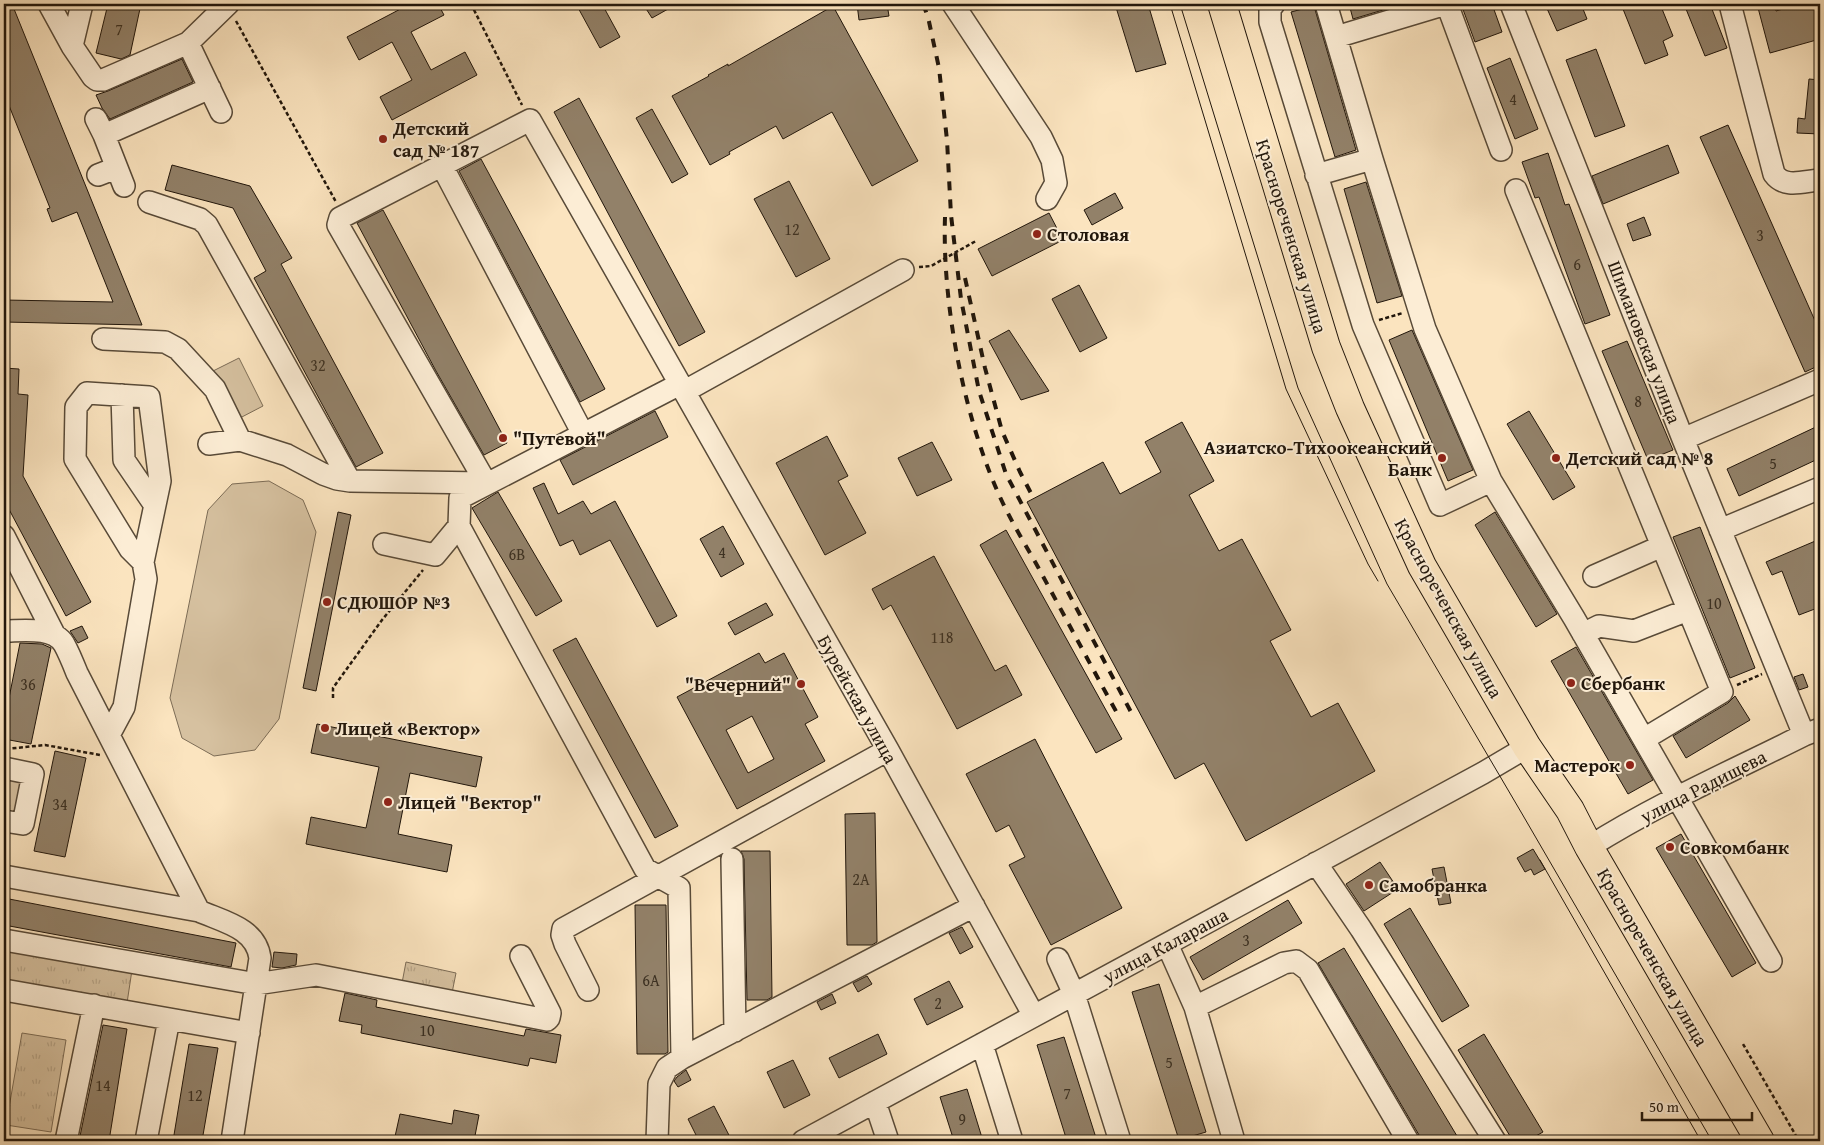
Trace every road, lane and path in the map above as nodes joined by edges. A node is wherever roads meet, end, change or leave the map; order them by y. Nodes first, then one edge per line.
1 (49, 4) edge
2 (82, 4) edge
3 (227, 4) edge
4 (471, 4) edge
5 (953, 4) edge
6 (1222, 4) edge
7 (1274, 4) edge
8 (1326, 4) edge
9 (1446, 4) edge
10 (1511, 4) edge
11 (1730, 4) edge
12 (1336, 37) junction
13 (188, 43) junction
14 (72, 46) junction
15 (210, 88) junction
16 (222, 112) dead end
17 (530, 120) junction
18 (1501, 150) dead end
19 (1372, 160) junction
20 (442, 166) junction
21 (1316, 175) junction
22 (113, 177) dead end
23 (1820, 180) edge
24 (1516, 190) dead end
25 (1047, 199) dead end
26 (149, 202) dead end
27 (344, 217) junction
28 (976, 241) dead end
29 (903, 270) joint
30 (1419, 309) junction
31 (1363, 324) junction
32 (103, 339) dead end
33 (1820, 380) edge
34 (682, 388) junction
35 (122, 395) junction
36 (583, 434) junction
37 (1683, 439) junction
38 (240, 440) junction
39 (208, 444) dead end
40 (1491, 481) junction
41 (350, 482) junction
42 (486, 483) junction
43 (1820, 488) edge
44 (154, 504) junction
45 (460, 526) junction
46 (1720, 530) junction
47 (4, 536) edge
48 (384, 544) dead end
49 (1662, 546) junction
50 (435, 555) junction
51 (143, 562) junction
52 (1594, 576) dead end
53 (1688, 610) junction
54 (4, 634) edge
55 (54, 634) junction
56 (1583, 634) junction
57 (1777, 668) junction
58 (1722, 692) junction
59 (333, 698) dead end
60 (1812, 732) edge
61 (109, 735) junction
62 (1644, 739) junction
63 (1527, 747) junction
64 (4, 749) edge
65 (888, 750) junction
66 (121, 758) junction
67 (4, 768) edge
68 (1678, 797) junction
69 (4, 821) edge
70 (1589, 847) junction
71 (732, 859) dead end
72 (1316, 863) junction
73 (4, 876) edge
74 (658, 876) junction
75 (974, 906) junction
76 (199, 912) junction
77 (4, 940) edge
78 (1167, 944) junction
79 (521, 956) dead end
80 (1058, 959) dead end
81 (1771, 961) dead end
82 (256, 984) junction
83 (4, 990) edge
84 (588, 990) dead end
85 (1074, 994) junction
86 (94, 1005) junction
87 (1195, 1007) junction
88 (1034, 1016) junction
89 (169, 1019) junction
90 (735, 1031) junction
91 (248, 1033) junction
92 (982, 1044) junction
93 (1743, 1044) dead end
94 (682, 1058) junction
95 (875, 1102) junction
96 (66, 1141) edge
97 (146, 1141) edge
98 (232, 1141) edge
99 (657, 1141) edge
100 (803, 1141) edge
101 (888, 1141) edge
102 (1012, 1141) edge
103 (1120, 1141) edge
104 (1234, 1141) edge
105 (1408, 1141) edge
106 (1495, 1141) edge
107 (1760, 1141) edge
108 (1799, 1141) edge

1 - 14 street
2 - 14 street
3 - 13 street
3 - 27 path
4 - 17 path
5 - 25 street
6 - 63 main road, Краснореченская улица
7 - 21 street
8 - 12 street
9 - 12 street
9 - 18 street
10 - 37 street, Шимановская улица
11 - 23 street
12 - 19 street
13 - 14 street
13 - 15 street
15 - 16 street
15 - 22 street
17 - 20 street
17 - 34 street, Бурейская улица
19 - 21 street
19 - 30 street
20 - 27 street
20 - 36 street
21 - 31 street
24 - 49 street
26 - 41 street
27 - 42 street
28 - 29 path
29 - 34 street
30 - 31 path
30 - 40 street
31 - 40 street
32 - 38 street
33 - 37 street
34 - 36 street
34 - 65 street, Бурейская улица
35 - 44 street
35 - 44 street
35 - 51 street
36 - 42 street
37 - 46 street, Шимановская улица
38 - 39 street
38 - 41 street
40 - 56 street
41 - 42 street
42 - 45 street
43 - 46 street
44 - 51 street
45 - 50 street
45 - 74 street
46 - 57 street, Шимановская улица
47 - 55 street
48 - 50 street
49 - 52 street
49 - 53 street
50 - 59 path
51 - 61 street
53 - 56 street
53 - 58 street
54 - 55 street
55 - 61 street
56 - 62 street
57 - 58 path
57 - 60 street, Шимановская улица
58 - 62 street
60 - 68 street, улица Радищева
61 - 66 street
62 - 68 street
63 - 70 main road, Краснореченская улица
63 - 72 street, улица Калараша
64 - 66 path
65 - 74 street
65 - 75 street, Бурейская улица
66 - 76 street
67 - 69 street
68 - 70 street, улица Радищева
68 - 81 street
70 - 107 main road, Краснореченская улица
71 - 90 street
72 - 78 street, улица Калараша
72 - 106 street
73 - 76 street
74 - 84 street
74 - 94 street
75 - 88 street, Бурейская улица
75 - 90 street
76 - 82 street
77 - 82 street
78 - 85 street, улица Калараша
78 - 87 street
79 - 82 street
80 - 85 street
82 - 91 street
83 - 86 street
85 - 88 street, улица Калараша
85 - 103 street
86 - 89 street
86 - 96 street
87 - 104 street
87 - 105 street
88 - 92 street, улица Калараша
89 - 91 street
89 - 97 street
90 - 94 street
91 - 98 street
92 - 95 street, улица Калараша
92 - 102 street
93 - 108 path
94 - 99 street
95 - 100 street, улица Калараша
95 - 101 street

